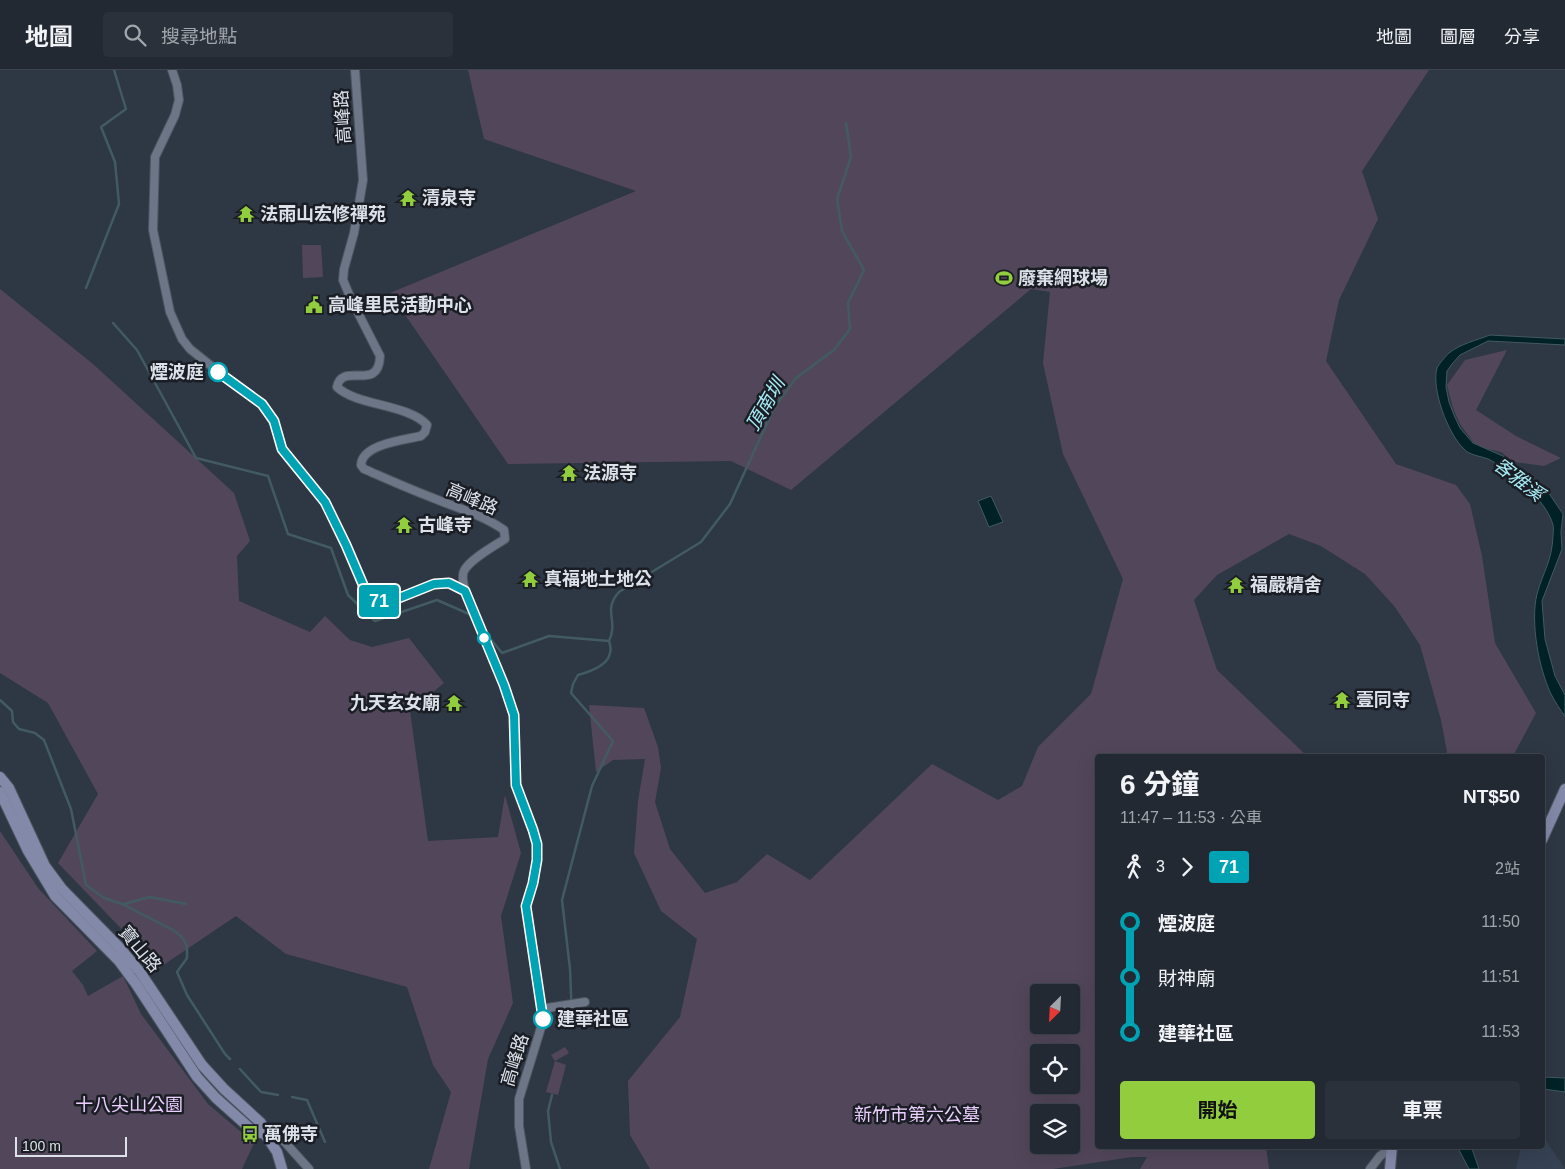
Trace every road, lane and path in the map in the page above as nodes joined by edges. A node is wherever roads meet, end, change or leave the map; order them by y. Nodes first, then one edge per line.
1 (172, 70) edge
2 (355, 70) edge
3 (465, 591) junction
4 (0, 777) edge
5 (1565, 789) edge
6 (0, 792) edge
7 (1545, 833) edge
8 (585, 1002) dead end
9 (541, 1009) junction
10 (265, 1134) junction
11 (1389, 1149) edge
12 (1391, 1149) edge
13 (282, 1169) edge
14 (309, 1169) edge
15 (526, 1169) edge
16 (1370, 1169) edge
17 (1390, 1169) edge

1 - 3 street
2 - 3 street, 高峰路
3 - 9 street, 高峰路
4 - 10 street, 寶山路
5 - 7 street
6 - 10 street, 寶山路
8 - 9 street
9 - 15 street, 高峰路
10 - 13 street, 寶山路
10 - 14 street
11 - 16 street
12 - 17 street

